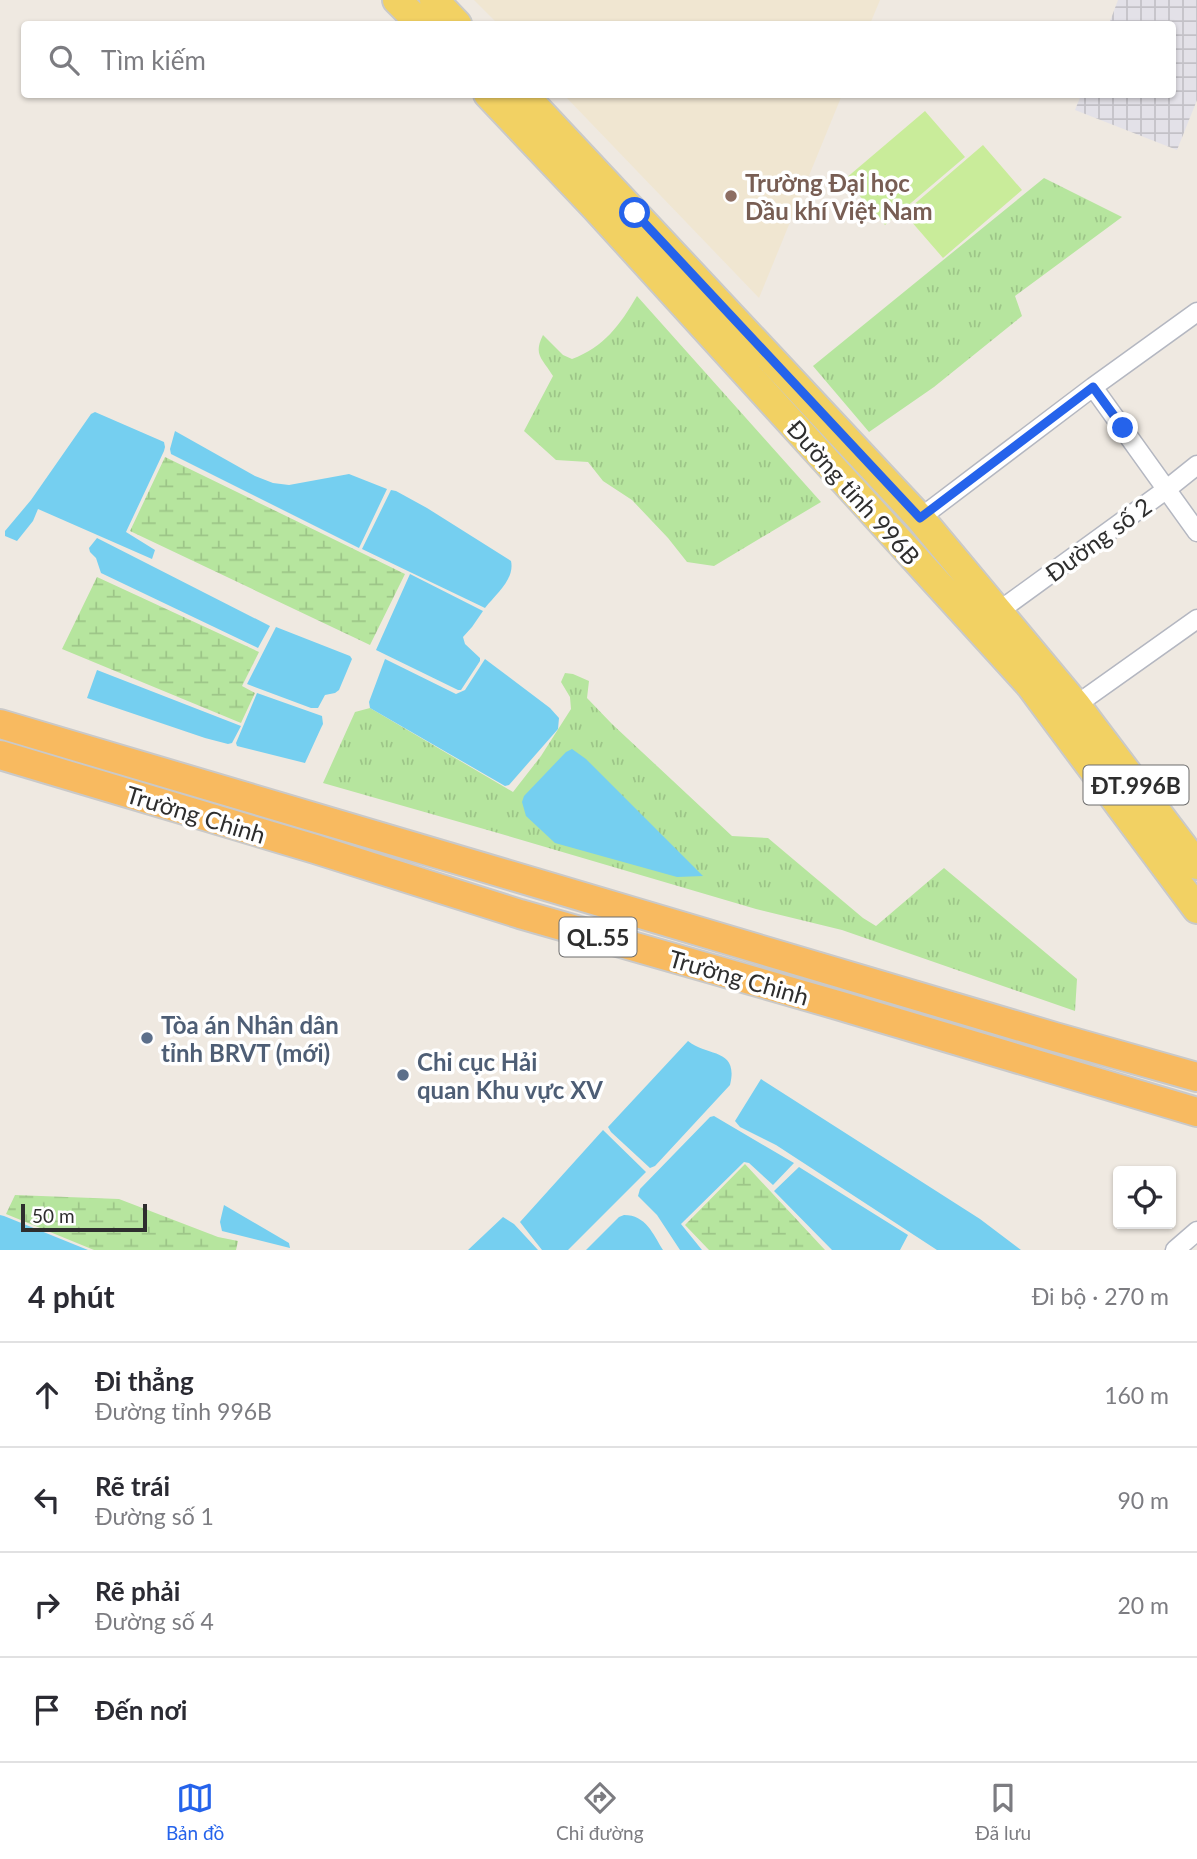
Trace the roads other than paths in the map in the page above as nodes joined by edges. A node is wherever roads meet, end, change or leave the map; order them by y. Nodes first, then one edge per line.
1 (397, 0) edge
2 (434, 0) edge
3 (418, 21) edge
4 (454, 21) edge
5 (492, 98) edge
6 (526, 98) edge
7 (605, 199) junction
8 (1197, 312) edge
9 (1093, 387) junction
10 (1197, 465) edge
11 (1167, 489) junction
12 (920, 518) junction
13 (1197, 532) edge
14 (999, 611) junction
15 (1197, 619) edge
16 (1076, 705) junction
17 (0, 724) edge
18 (0, 755) edge
19 (1197, 865) edge
20 (1197, 909) edge
21 (1197, 1077) edge
22 (1197, 1112) edge
23 (1197, 1231) edge
24 (1175, 1250) edge

1 - 3 main road
2 - 4 main road
5 - 7 main road, Đường tỉnh 996B / ĐT.996B
6 - 7 main road, Đường tỉnh 996B / ĐT.996B
7 - 12 main road, Đường tỉnh 996B / ĐT.996B
7 - 20 main road, Đường tỉnh 996B / ĐT.996B
8 - 9 street
9 - 11 street
9 - 12 street
10 - 11 street, Đường số 2
11 - 13 street
11 - 14 street, Đường số 2
12 - 14 main road, Đường tỉnh 996B / ĐT.996B
14 - 16 main road, Đường tỉnh 996B / ĐT.996B
15 - 16 street
16 - 19 main road, Đường tỉnh 996B / ĐT.996B
17 - 21 highway, Trường Chinh / QL.55
18 - 22 highway, Trường Chinh / QL.55
23 - 24 street

